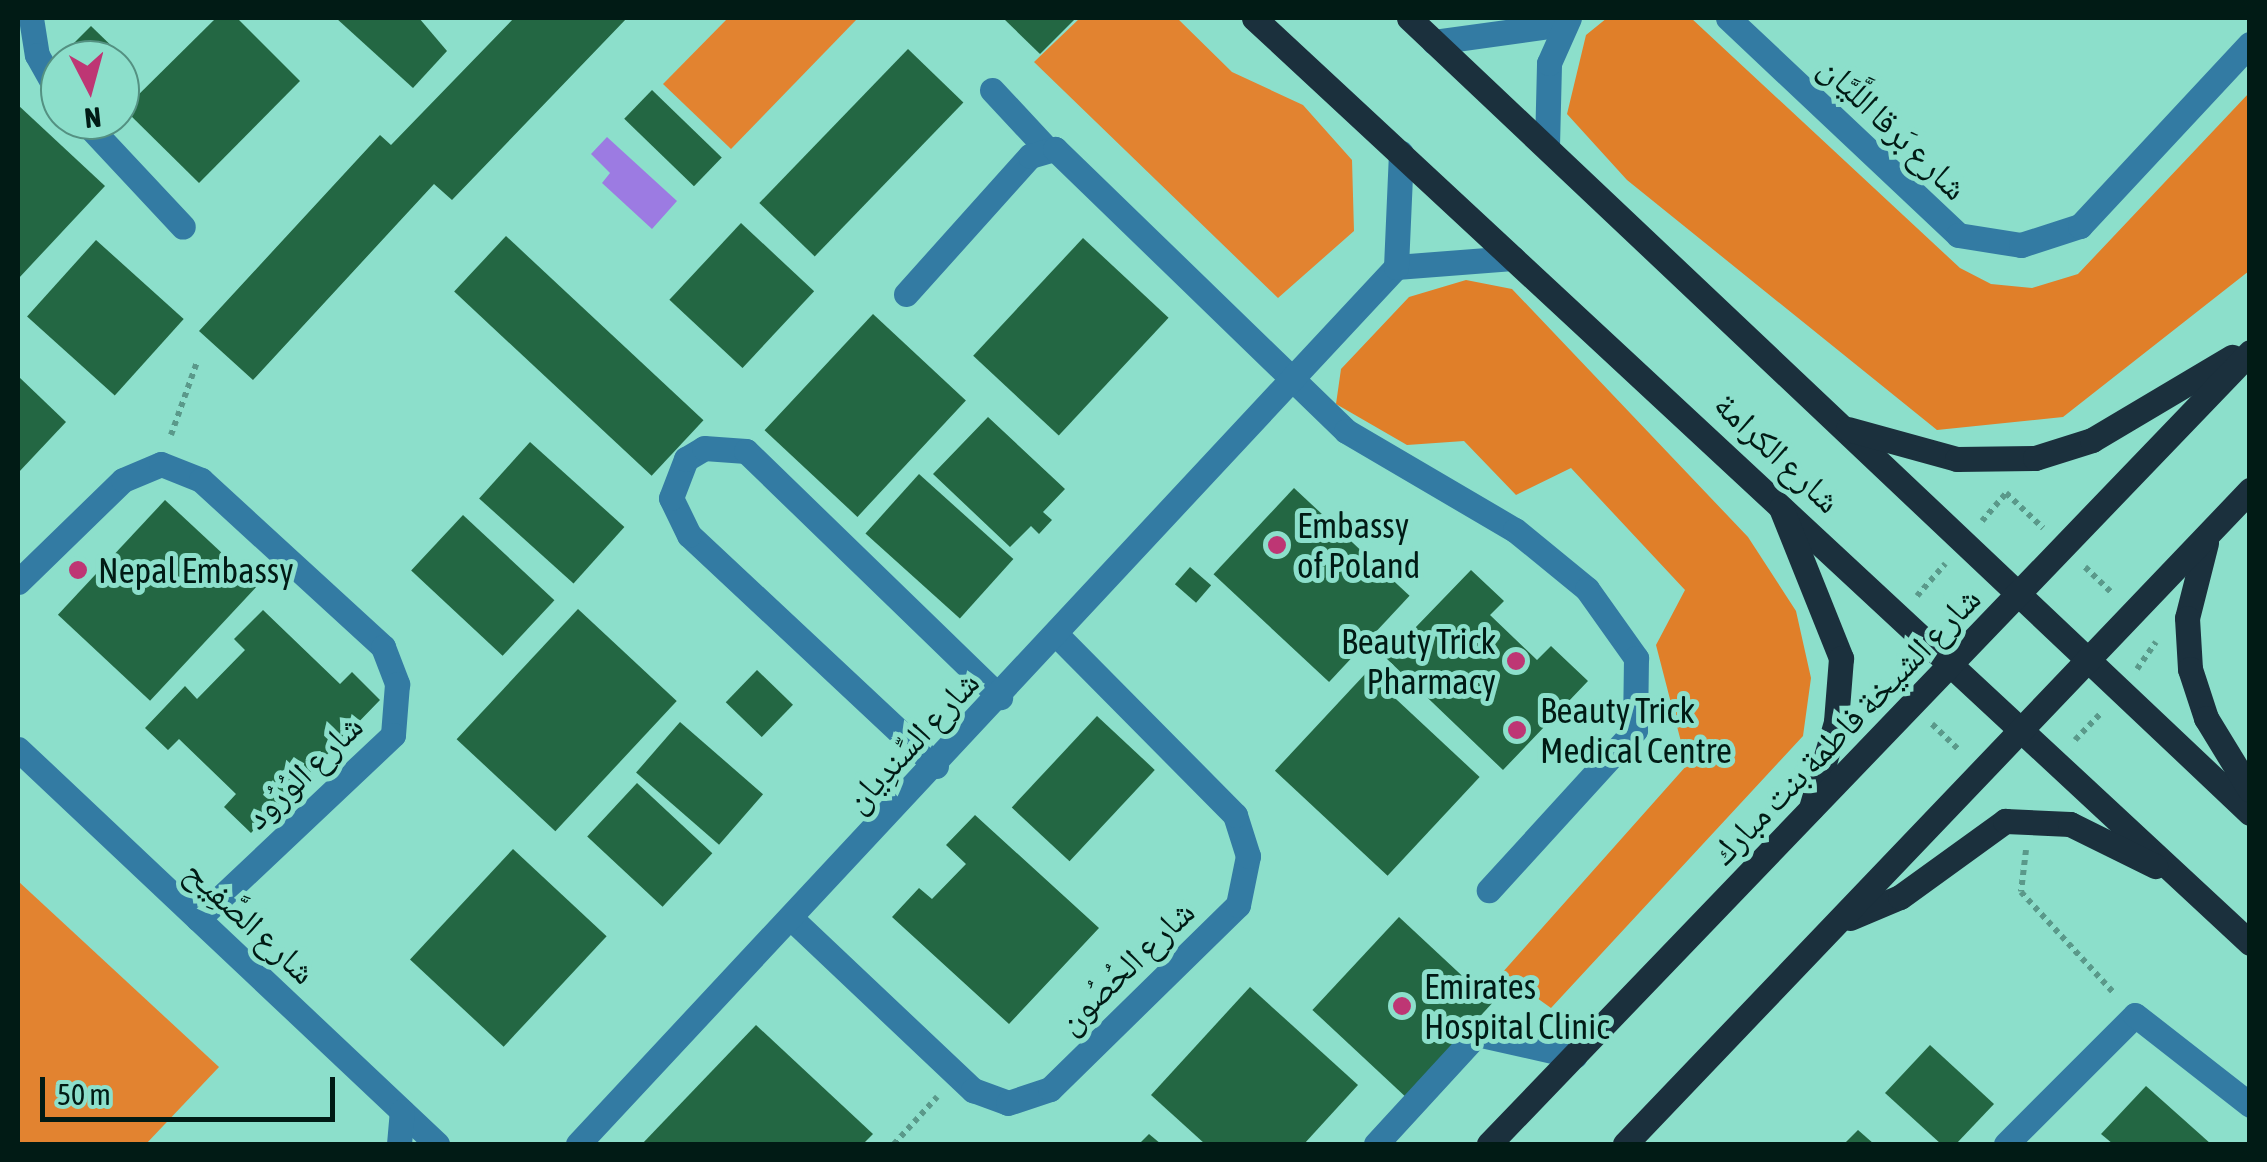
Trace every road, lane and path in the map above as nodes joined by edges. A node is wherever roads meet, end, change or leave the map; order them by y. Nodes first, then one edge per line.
1 (31, 18) edge
2 (1254, 18) edge
3 (1408, 18) edge
4 (1728, 18) edge
5 (1566, 21) edge
6 (1434, 42) junction
7 (2250, 44) edge
8 (40, 61) edge
9 (992, 90) dead end
10 (102, 140) edge
11 (1548, 146) junction
12 (1048, 149) junction
13 (1402, 153) junction
14 (183, 226) dead end
15 (1513, 258) junction
16 (1396, 267) junction
17 (906, 294) dead end
18 (2250, 349) edge
19 (197, 362) dead end
20 (1292, 382) junction
21 (1844, 428) junction
22 (161, 464) junction
23 (2250, 490) edge
24 (1774, 495) junction
25 (2216, 525) junction
26 (18, 582) edge
27 (2022, 592) junction
28 (1057, 635) junction
29 (2091, 657) junction
30 (1952, 663) junction
31 (1000, 697) junction
32 (2020, 728) junction
33 (18, 749) edge
34 (936, 766) junction
35 (2250, 790) edge
36 (1810, 812) junction
37 (2250, 813) edge
38 (2180, 878) junction
39 (1489, 890) dead end
40 (198, 919) junction
41 (793, 920) junction
42 (1841, 921) junction
43 (2250, 943) edge
44 (1575, 1056) junction
45 (957, 1075) junction
46 (2250, 1105) edge
47 (402, 1111) junction
48 (399, 1144) edge
49 (437, 1144) edge
50 (578, 1144) edge
51 (894, 1144) edge
52 (1376, 1144) edge
53 (1489, 1144) edge
54 (1625, 1144) edge
55 (2006, 1144) edge

1 - 8 street
2 - 13 main road, شارع الكرامة
3 - 6 main road, شارع الكرامة
4 - 7 street, شارع بَرقا اللَّيَّان
5 - 6 street
5 - 11 street
6 - 11 main road, شارع الكرامة
9 - 12 street
10 - 14 street
11 - 21 main road, شارع الكرامة
12 - 17 street
12 - 20 street
13 - 15 main road, شارع الكرامة
13 - 16 street
15 - 16 street
15 - 24 main road, شارع الكرامة
16 - 20 street, شارع السِّندِيان
18 - 21 main road
18 - 27 main road, شارع الشيخة فاطمة بنت مبارك
19 - 22 path
20 - 28 street, شارع السِّندِيان
20 - 39 street
21 - 27 main road, شارع الكرامة
22 - 26 street
22 - 40 street, شارع الوُرُود
23 - 25 main road
24 - 30 main road, شارع الكرامة
24 - 36 main road
25 - 29 main road
25 - 35 main road
27 - 29 main road, شارع الكرامة
27 - 30 main road, شارع الشيخة فاطمة بنت مبارك
28 - 31 street, شارع السِّندِيان
28 - 45 street, شارع الحُصُون
29 - 32 main road
29 - 37 main road, شارع الكرامة
30 - 32 main road, شارع الكرامة
30 - 36 main road, شارع الشيخة فاطمة بنت مبارك
31 - 34 street, شارع السِّندِيان
31 - 34 street
32 - 38 main road, شارع الكرامة
32 - 42 main road
33 - 40 street, شارع الصَّفِيح
34 - 41 street, شارع السِّندِيان
36 - 44 main road, شارع الشيخة فاطمة بنت مبارك
38 - 42 main road
38 - 43 main road, شارع الكرامة
40 - 47 street, شارع الصَّفِيح
41 - 45 street, شارع الحُصُون
41 - 50 street, شارع السِّندِيان
42 - 54 main road
44 - 52 street
44 - 53 main road, شارع الشيخة فاطمة بنت مبارك
45 - 51 path
46 - 55 street
47 - 48 street
47 - 49 street, شارع الصَّفِيح

